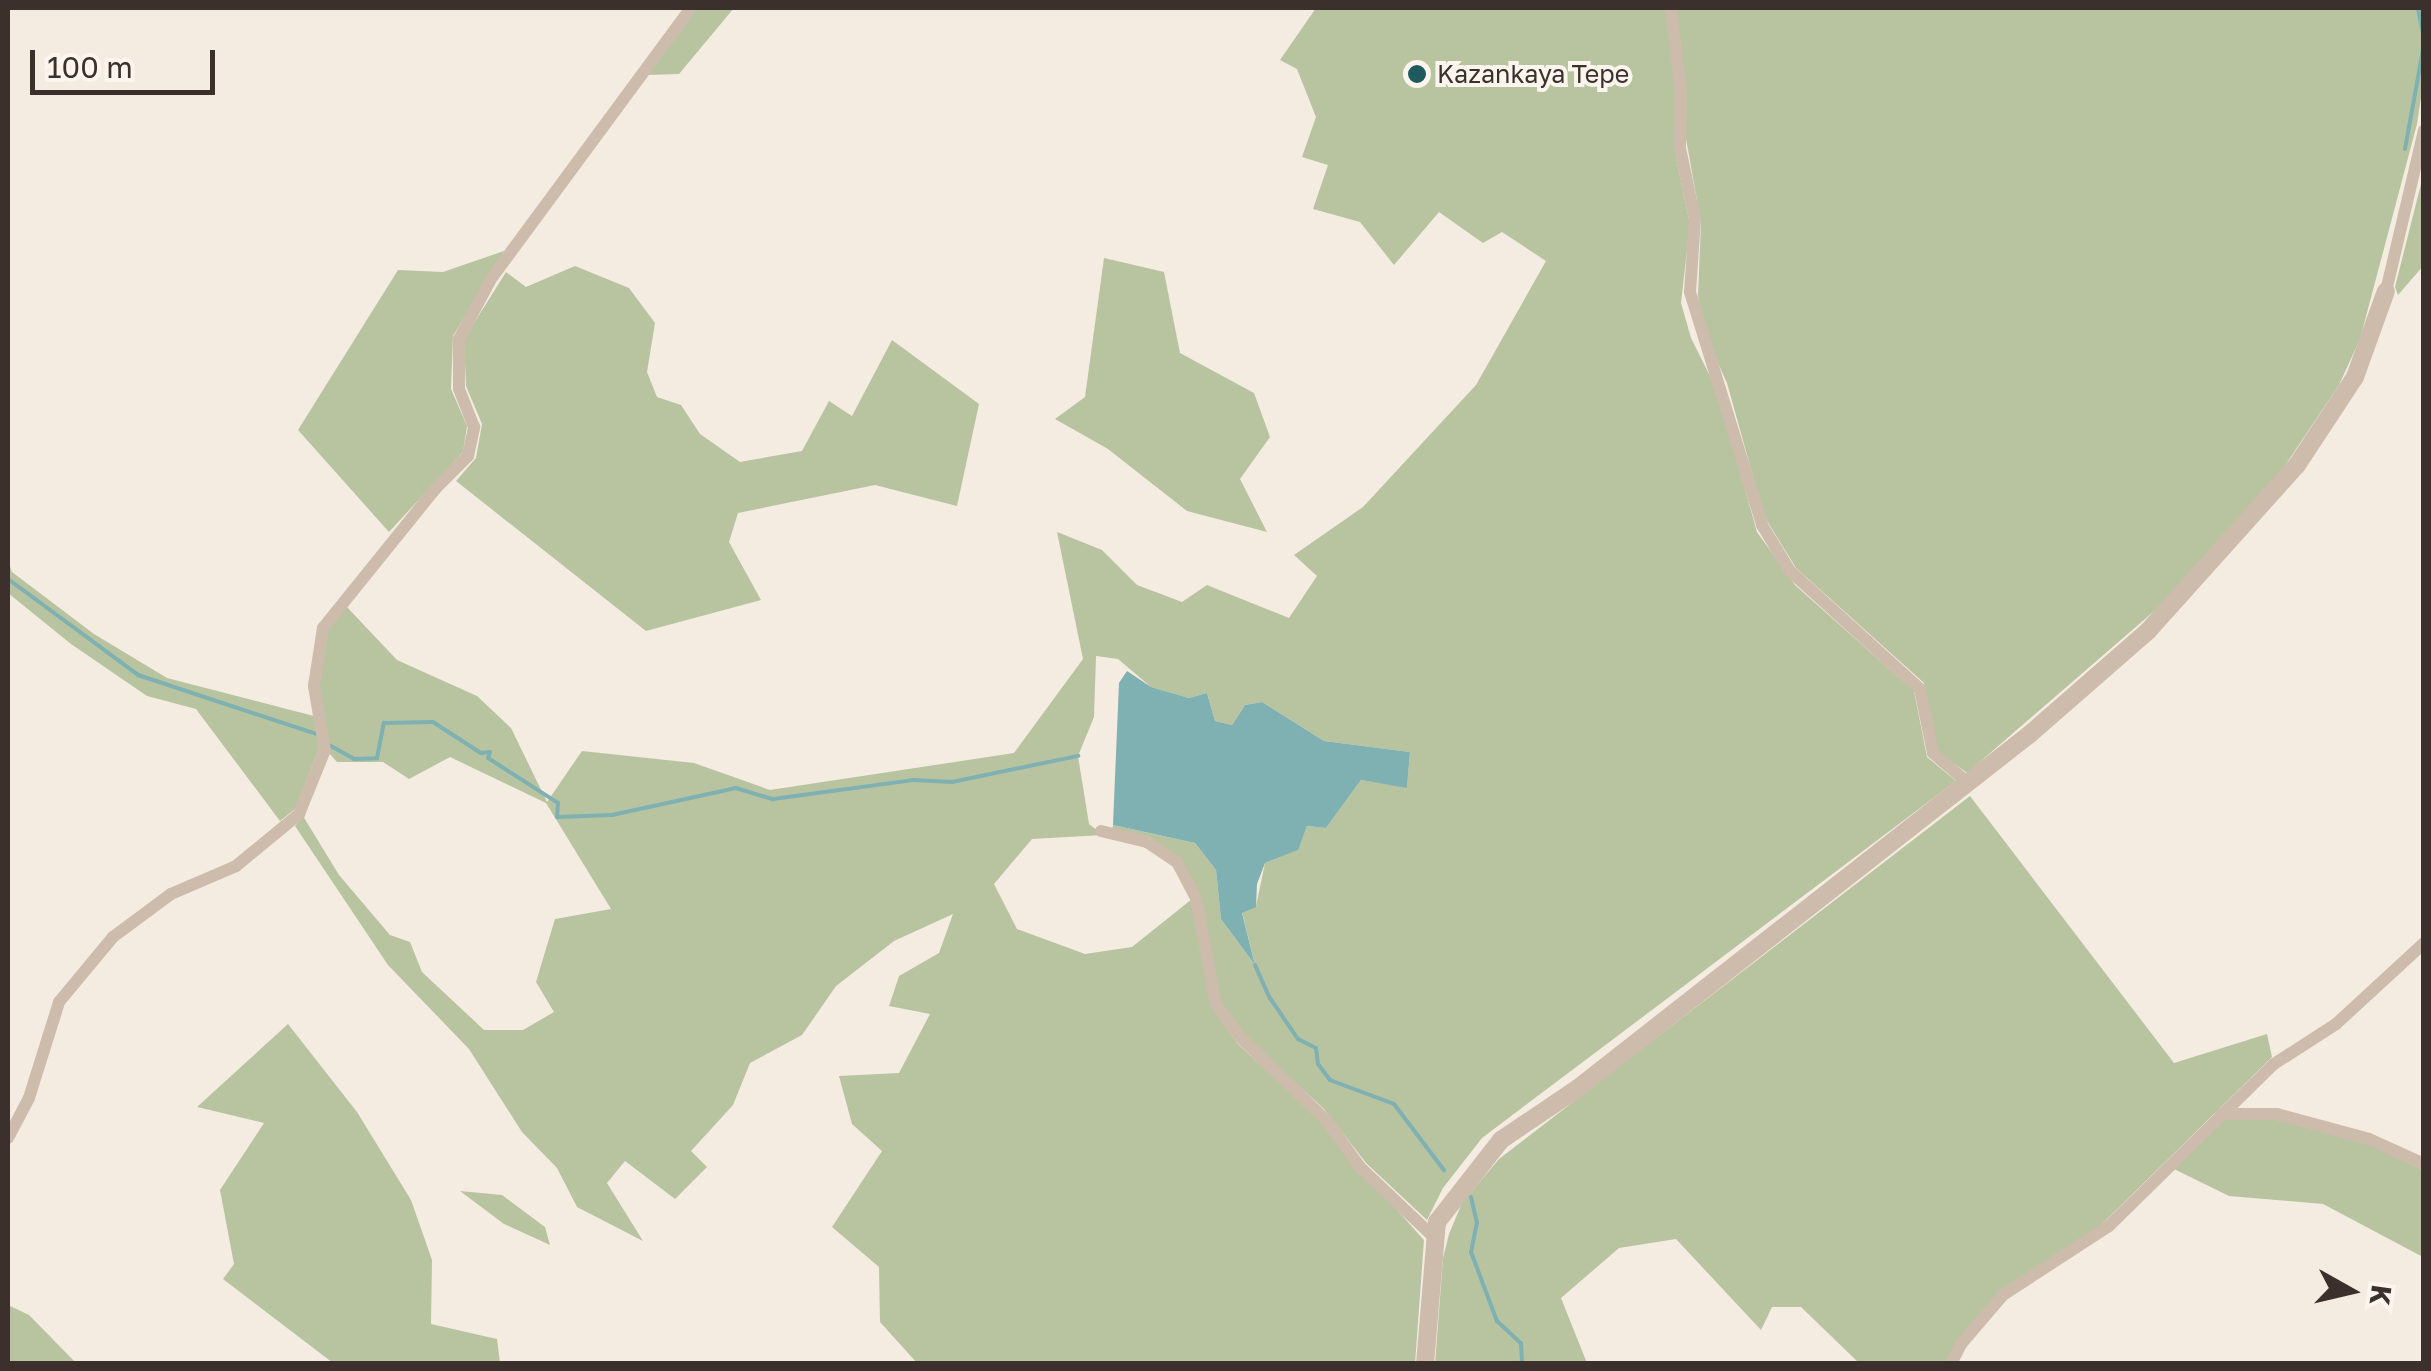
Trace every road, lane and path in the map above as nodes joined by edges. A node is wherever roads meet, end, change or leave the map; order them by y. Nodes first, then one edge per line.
1 (691, 8) edge
2 (1671, 8) edge
3 (2424, 130) edge
4 (2386, 291) joint
5 (1968, 783) junction
6 (1101, 830) dead end
7 (2424, 944) edge
8 (2221, 1114) junction
9 (8, 1138) edge
10 (2424, 1164) edge
11 (1436, 1240) junction
12 (1425, 1364) edge
13 (1951, 1364) edge

1 - 9 street
2 - 5 street
3 - 4 street
4 - 5 street
5 - 11 street
6 - 11 street
7 - 8 street
8 - 10 street
8 - 13 street
11 - 12 street

